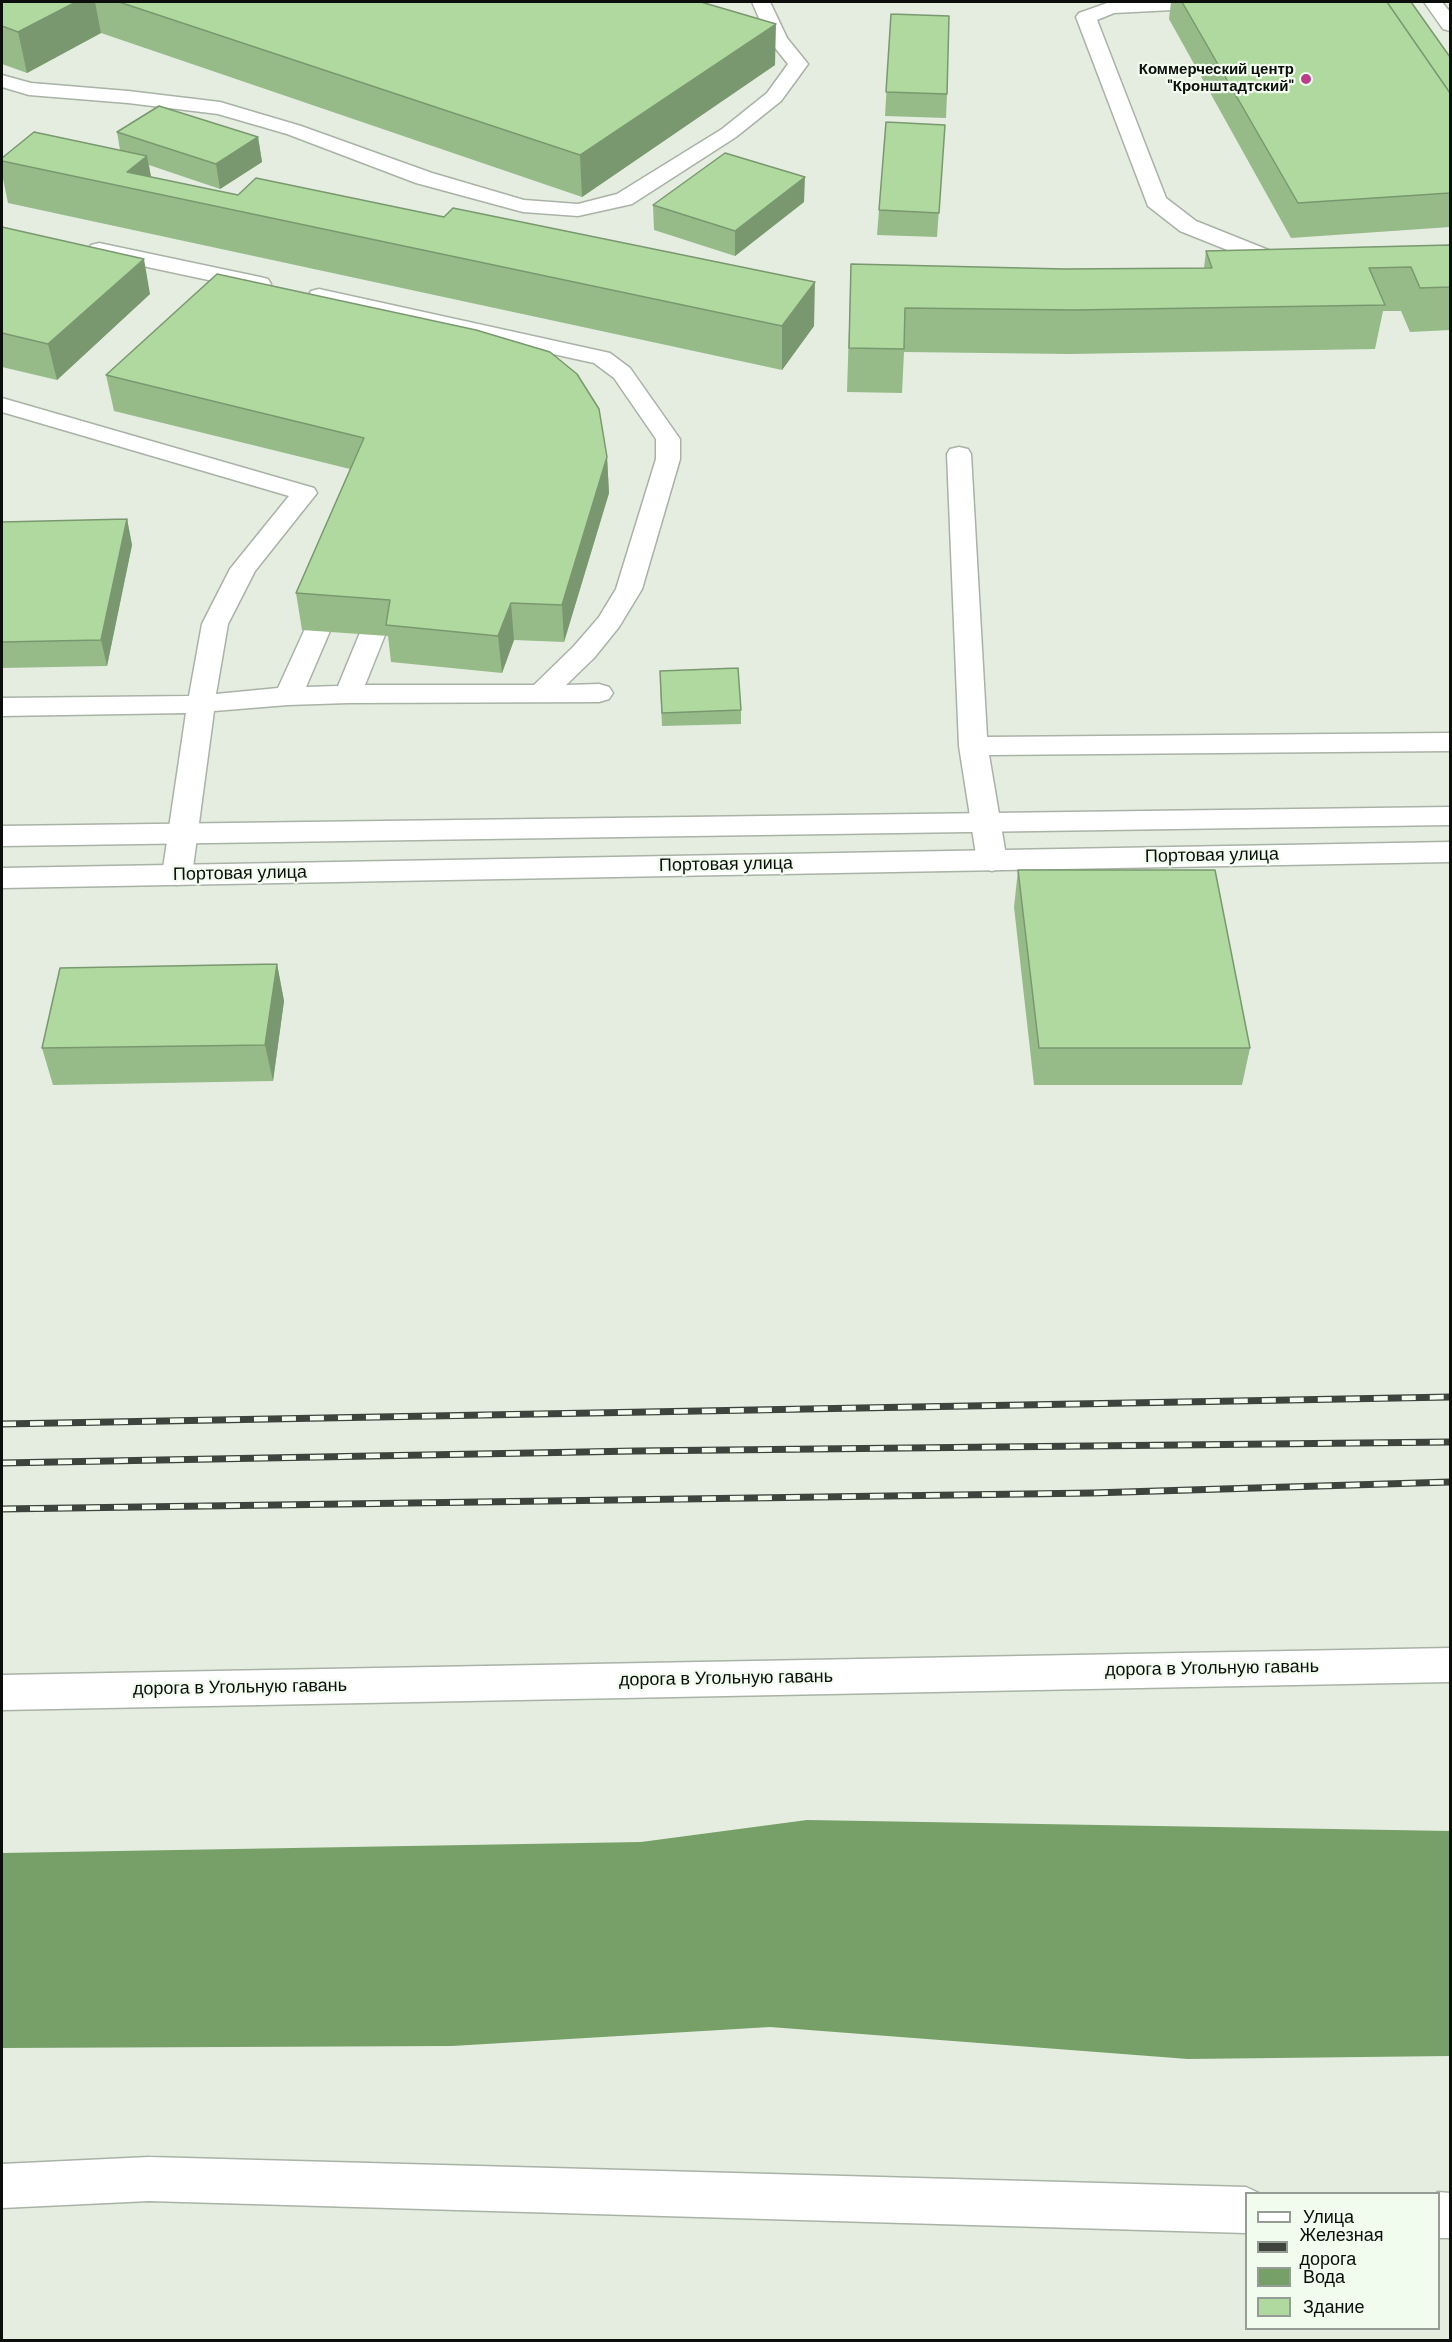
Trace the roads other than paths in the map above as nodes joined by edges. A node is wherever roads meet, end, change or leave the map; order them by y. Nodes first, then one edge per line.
1 (761, 2) edge
2 (1212, 2) edge
3 (1433, 2) edge
4 (1450, 25) edge
5 (2, 81) edge
6 (72, 244) edge
7 (1309, 259) edge
8 (2, 405) edge
9 (959, 454) dead end
10 (317, 631) edge
11 (372, 635) edge
12 (541, 693) junction
13 (599, 693) dead end
14 (348, 694) junction
15 (288, 696) junction
16 (201, 704) junction
17 (2, 706) edge
18 (1450, 742) edge
19 (973, 746) junction
20 (1450, 816) edge
21 (986, 822) junction
22 (183, 834) junction
23 (2, 837) edge
24 (1450, 852) edge
25 (992, 861) junction
26 (177, 875) junction
27 (2, 878) edge
28 (1450, 1665) edge
29 (2, 1693) edge
30 (2, 2186) edge
31 (1245, 2210) edge

1 - 5 street
2 - 7 street
3 - 4 street
6 - 12 street
8 - 16 street
9 - 19 street
10 - 15 street
11 - 14 street
12 - 13 street
12 - 14 street
14 - 15 street
15 - 16 street
16 - 17 street
16 - 22 street
18 - 19 street
19 - 21 street
20 - 21 street, Портовая улица
21 - 22 street, Портовая улица
21 - 25 street
22 - 23 street, Портовая улица
22 - 26 street
24 - 25 street, Портовая улица
25 - 26 street, Портовая улица
26 - 27 street, Портовая улица
28 - 29 street, дорога в Угольную гавань
30 - 31 street

